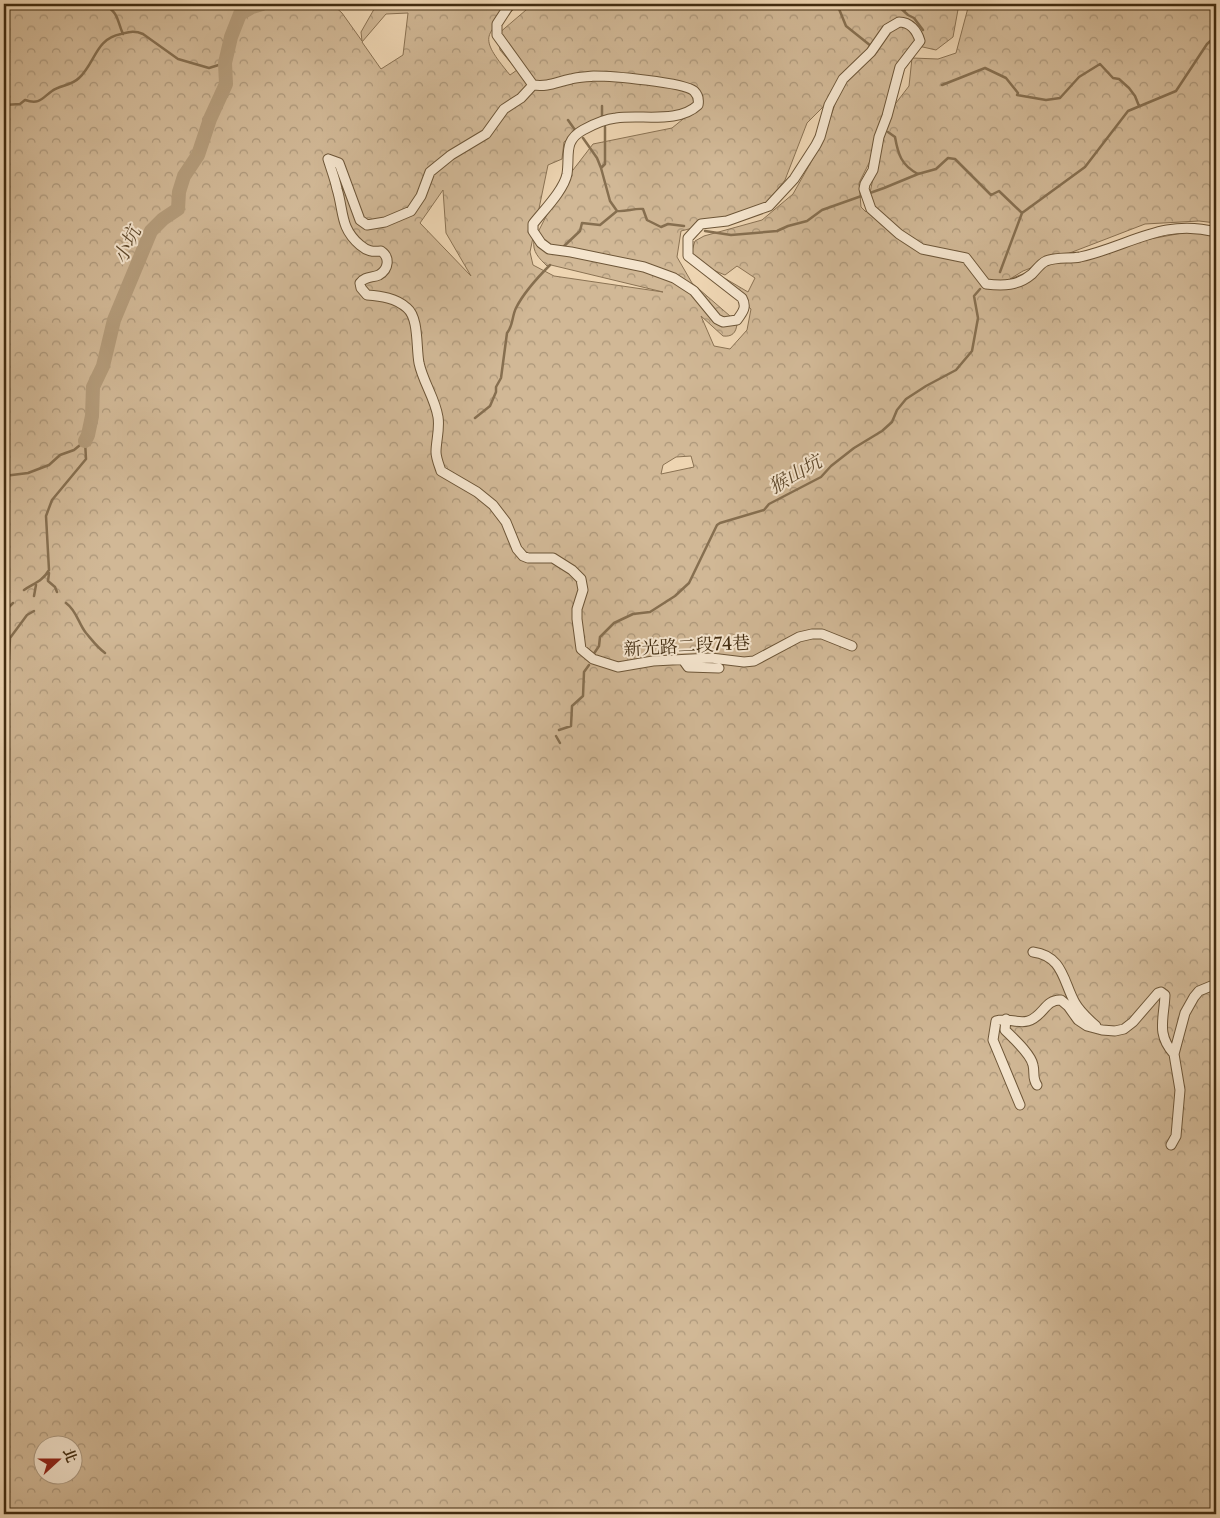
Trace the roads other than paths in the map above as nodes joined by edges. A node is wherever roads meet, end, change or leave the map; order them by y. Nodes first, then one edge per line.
1 (510, 4) edge
2 (533, 85) junction
3 (1216, 232) edge
4 (852, 646) dead end
5 (683, 660) junction
6 (719, 668) dead end
7 (1033, 952) dead end
8 (1216, 984) edge
9 (1006, 1019) junction
10 (1102, 1030) junction
11 (1174, 1054) junction
12 (1036, 1085) dead end
13 (1020, 1105) dead end
14 (1171, 1145) dead end

1 - 2 street
2 - 3 street
2 - 5 street, 新光路二段74巷
4 - 5 street, 新光路二段74巷
5 - 6 street
7 - 10 street
8 - 11 street
9 - 10 street
9 - 12 street
9 - 13 street
10 - 11 street
11 - 14 street

